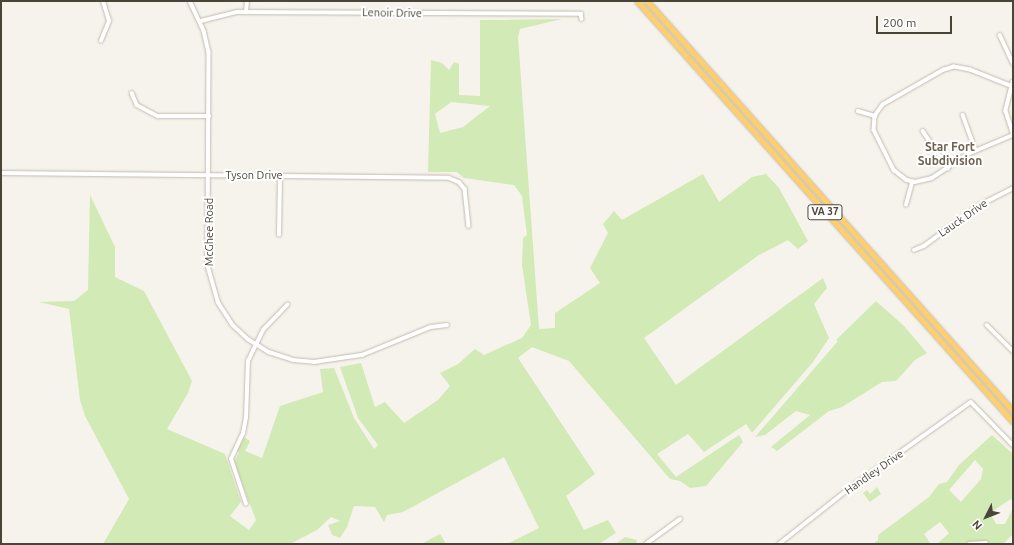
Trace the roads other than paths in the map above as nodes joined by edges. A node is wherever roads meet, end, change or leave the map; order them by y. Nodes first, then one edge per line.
1 (102, 1) edge
2 (190, 1) edge
3 (246, 1) edge
4 (637, 1) edge
5 (647, 1) edge
6 (246, 12) junction
7 (582, 19) dead end
8 (200, 21) junction
9 (1000, 34) dead end
10 (101, 41) dead end
11 (1013, 63) edge
12 (1012, 85) edge
13 (132, 93) dead end
14 (858, 111) dead end
15 (963, 115) dead end
16 (209, 116) junction
17 (876, 116) junction
18 (923, 132) dead end
19 (1013, 134) edge
20 (976, 150) junction
21 (948, 168) junction
22 (1, 173) edge
23 (280, 175) junction
24 (208, 176) junction
25 (912, 182) junction
26 (1013, 188) edge
27 (906, 205) dead end
28 (469, 226) dead end
29 (279, 236) dead end
30 (914, 250) dead end
31 (287, 305) dead end
32 (448, 325) dead end
33 (987, 325) dead end
34 (254, 344) junction
35 (1013, 351) edge
36 (1013, 411) edge
37 (1013, 422) edge
38 (1013, 445) edge
39 (246, 504) dead end
40 (680, 519) dead end
41 (986, 543) dead end
42 (646, 544) edge
43 (779, 544) edge
44 (969, 544) edge

1 - 10 street
2 - 8 street, McGhee Road
3 - 6 street
4 - 37 highway, VA 37
5 - 36 highway, VA 37
6 - 7 street, Lenoir Drive
6 - 8 street, Lenoir Drive
8 - 16 street, McGhee Road
9 - 11 street
12 - 17 street
12 - 19 street
13 - 16 street
14 - 17 street
15 - 20 street
16 - 24 street, McGhee Road
17 - 25 street
18 - 21 street
19 - 20 street
20 - 21 street
21 - 25 street
22 - 24 street, Tyson Drive
23 - 24 street, Tyson Drive
23 - 28 street, Tyson Drive
23 - 29 street
24 - 34 street, McGhee Road
25 - 27 street
26 - 30 street, Lauck Drive
31 - 34 street
32 - 34 street, McGhee Road
33 - 35 street
34 - 39 street
38 - 43 street, Handley Drive
40 - 42 street
41 - 44 street

